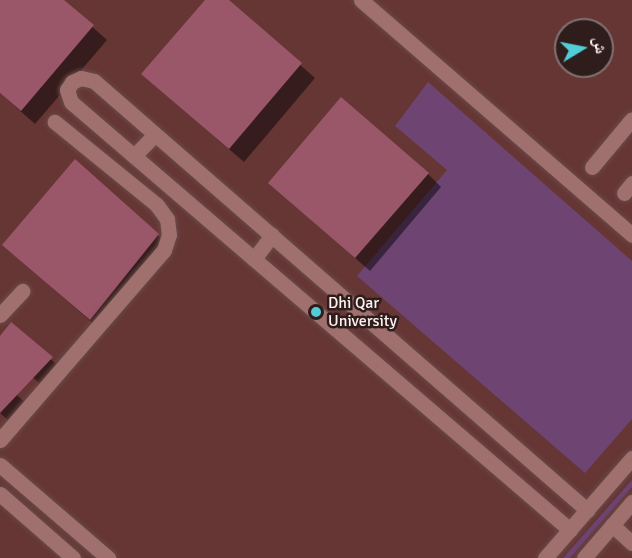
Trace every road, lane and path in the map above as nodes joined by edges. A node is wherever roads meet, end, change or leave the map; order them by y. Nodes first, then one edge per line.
1 (361, 0) edge
2 (632, 118) edge
3 (55, 122) dead end
4 (155, 134) junction
5 (134, 156) junction
6 (592, 167) dead end
7 (272, 235) junction
8 (632, 236) edge
9 (254, 259) junction
10 (22, 291) dead end
11 (0, 315) edge
12 (379, 329) junction
13 (363, 352) junction
14 (0, 440) edge
15 (632, 458) edge
16 (0, 465) edge
17 (0, 494) edge
18 (632, 502) edge
19 (587, 510) junction
20 (612, 525) junction
21 (570, 530) junction
22 (632, 543) edge
23 (591, 556) edge
24 (73, 558) edge
25 (108, 558) edge
26 (545, 558) edge

1 - 8 street
2 - 6 street
3 - 14 street
4 - 5 street
4 - 5 street
4 - 7 street
5 - 9 street
7 - 9 street
7 - 12 street
9 - 13 street
10 - 11 street
12 - 13 street
12 - 19 street
13 - 21 street
15 - 19 street
16 - 25 street
17 - 24 street
18 - 20 street
19 - 21 street
20 - 22 street
20 - 23 street
21 - 26 street

